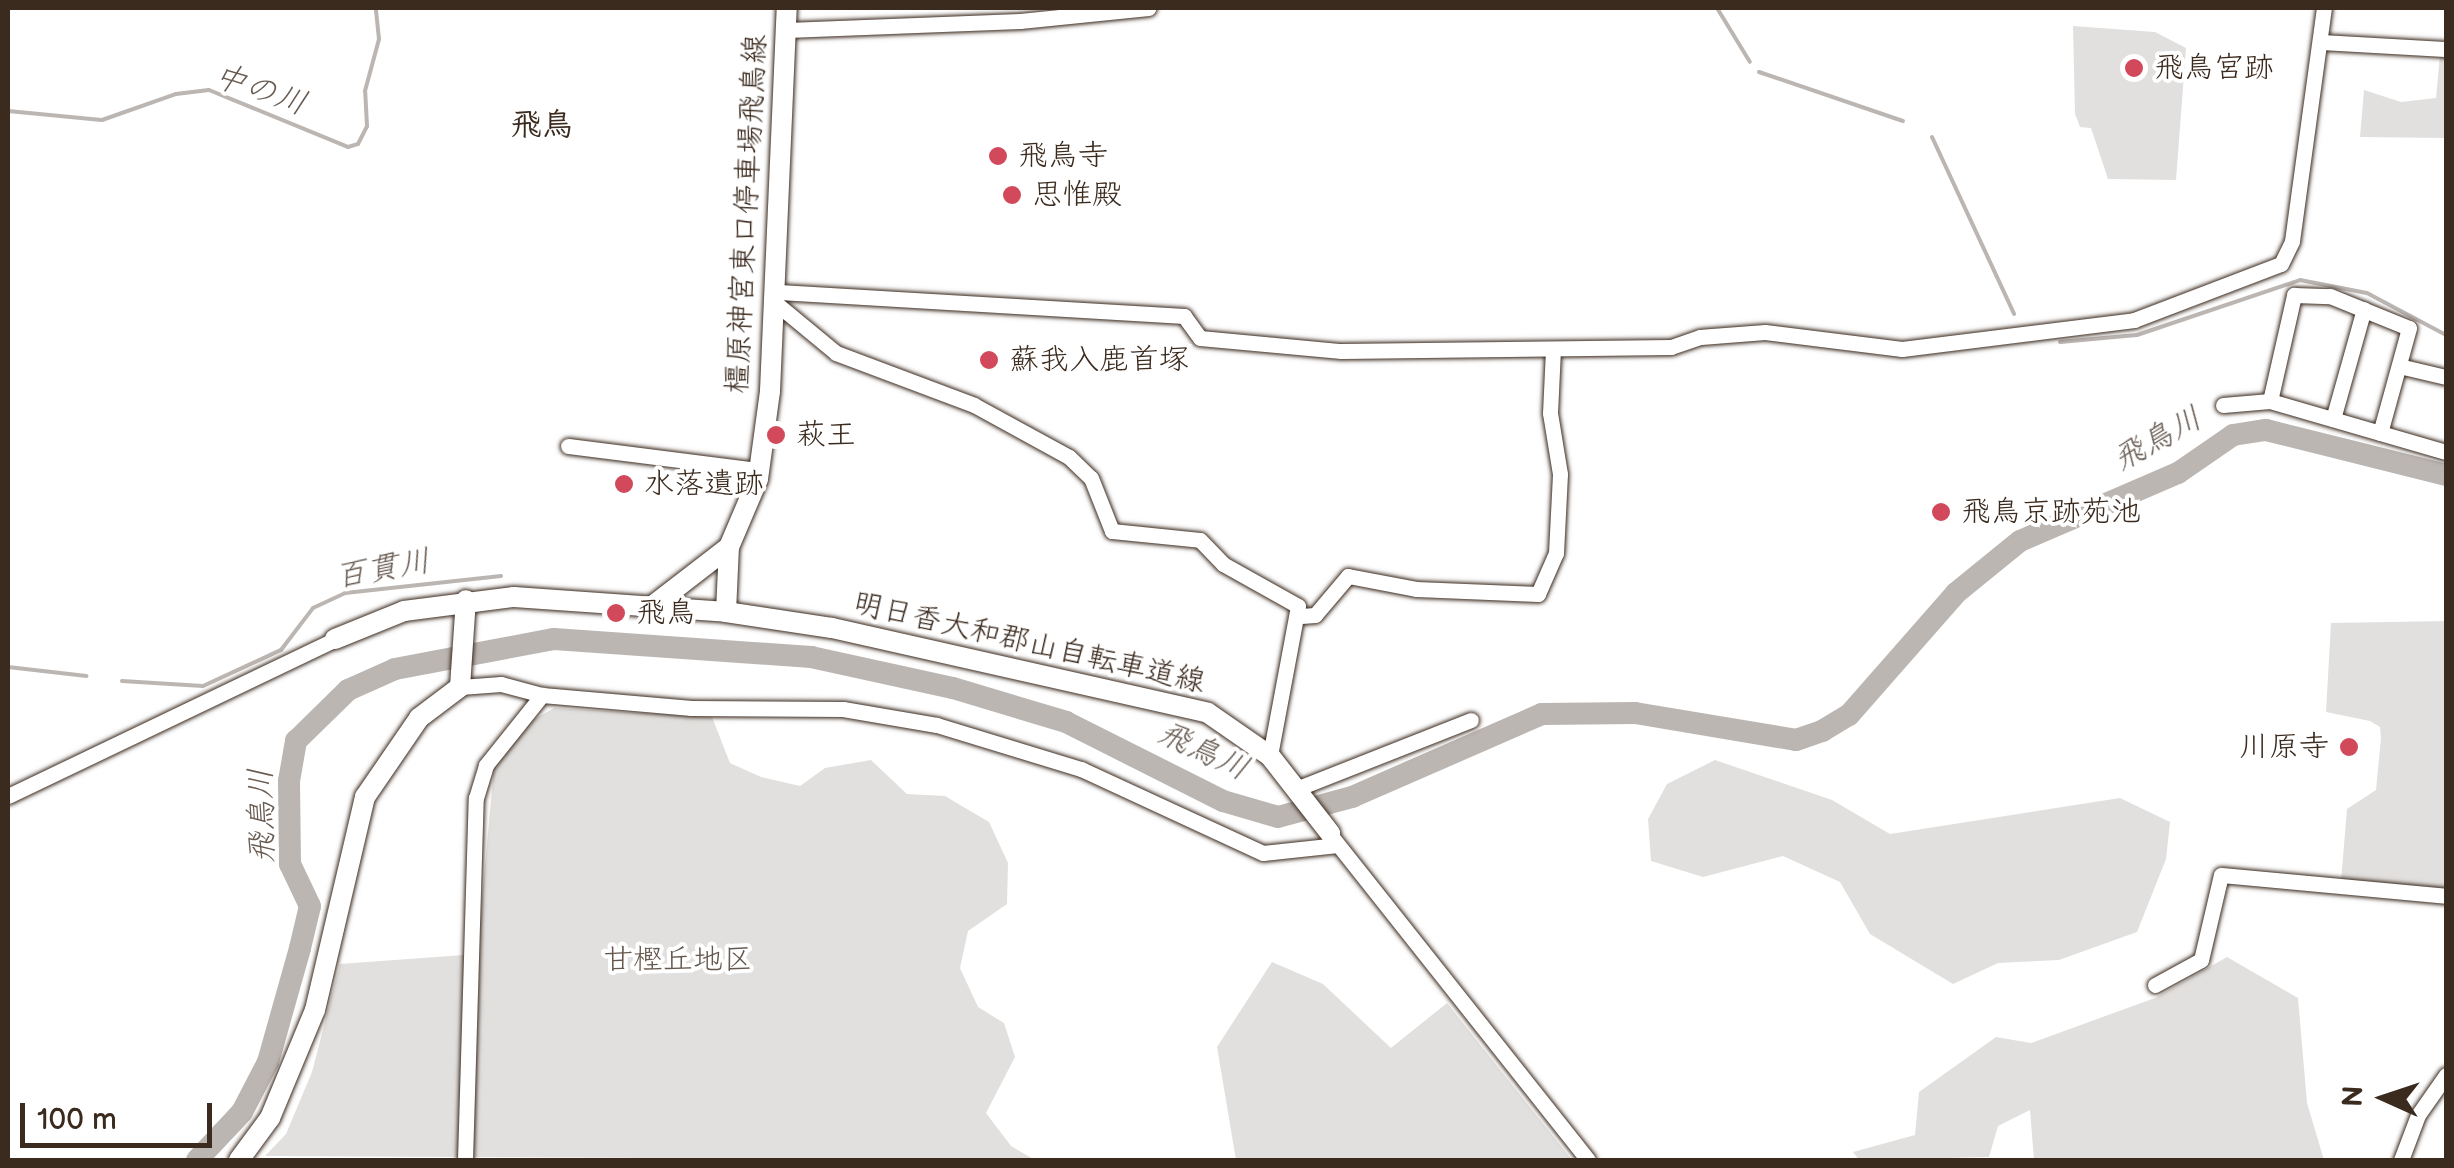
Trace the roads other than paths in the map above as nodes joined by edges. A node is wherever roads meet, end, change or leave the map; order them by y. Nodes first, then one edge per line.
1 (787, 8) edge
2 (1148, 8) edge
3 (2324, 8) edge
4 (787, 30) junction
5 (2320, 42) junction
6 (2446, 49) edge
7 (779, 298) junction
8 (2364, 309) junction
9 (1553, 350) junction
10 (2398, 366) junction
11 (2446, 377) edge
12 (2270, 401) junction
13 (2223, 404) dead end
14 (2334, 419) junction
15 (2380, 433) junction
16 (568, 446) dead end
17 (2446, 452) edge
18 (758, 470) junction
19 (729, 546) junction
20 (466, 600) junction
21 (650, 608) junction
22 (726, 612) junction
23 (1301, 616) junction
24 (335, 639) joint
25 (461, 681) junction
26 (542, 695) junction
27 (1471, 720) dead end
28 (1270, 756) junction
29 (1294, 786) junction
30 (8, 796) edge
31 (1334, 839) junction
32 (2446, 896) edge
33 (2155, 985) dead end
34 (2446, 1075) edge
35 (245, 1159) edge
36 (464, 1160) edge
37 (1588, 1160) edge
38 (2400, 1160) edge

1 - 4 main road, 橿原神宮東口停車場飛鳥線
2 - 4 street
3 - 5 street
4 - 7 main road, 橿原神宮東口停車場飛鳥線
5 - 6 street
5 - 9 street
7 - 9 street
7 - 18 main road, 橿原神宮東口停車場飛鳥線
7 - 23 street
8 - 10 street
8 - 12 street
8 - 14 street
9 - 23 street
10 - 11 street
10 - 15 street
12 - 13 street
12 - 14 street
14 - 15 street
15 - 17 street
16 - 18 street
18 - 19 main road, 橿原神宮東口停車場飛鳥線
19 - 21 main road
19 - 22 main road, 橿原神宮東口停車場飛鳥線
20 - 21 main road
20 - 24 main road
20 - 25 main road
21 - 22 main road
22 - 28 main road, 明日香大和郡山自転車道線
23 - 28 street
24 - 30 street
25 - 26 street
25 - 35 main road
26 - 31 street
26 - 36 street
27 - 29 street
28 - 29 main road, 明日香大和郡山自転車道線
29 - 31 main road, 明日香大和郡山自転車道線
31 - 37 street
32 - 33 street
34 - 38 street

